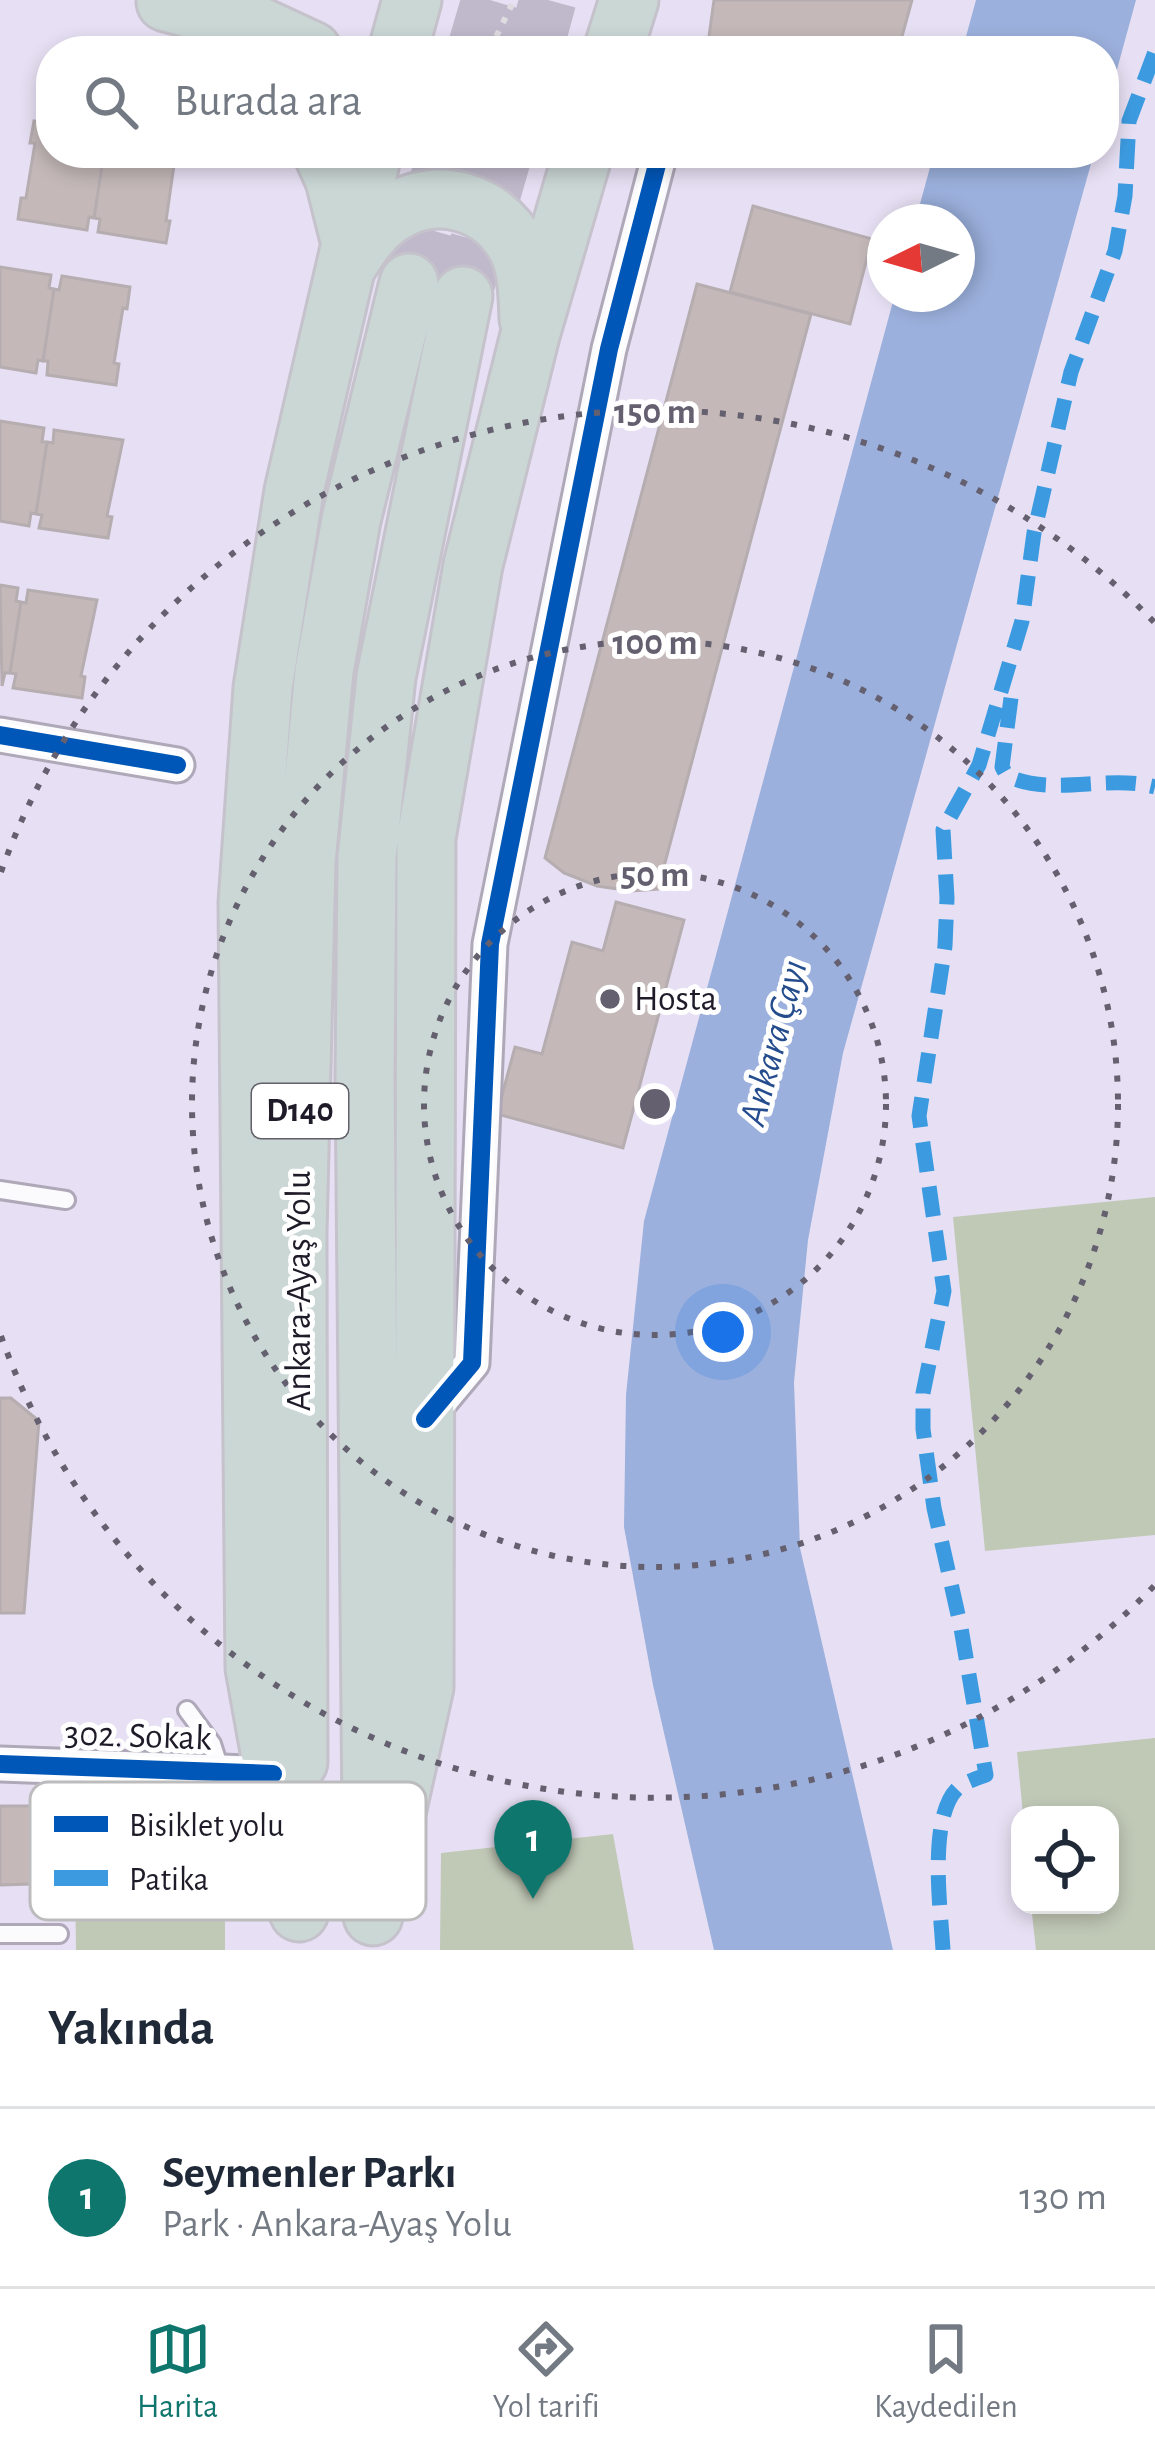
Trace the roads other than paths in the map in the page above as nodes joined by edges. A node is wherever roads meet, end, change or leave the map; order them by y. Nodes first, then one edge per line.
1 (412, 0) edge
2 (628, 0) edge
3 (166, 2) edge
4 (219, 36) edge
5 (280, 36) edge
6 (402, 36) edge
7 (618, 36) edge
8 (644, 36) edge
9 (330, 168) edge
10 (368, 168) edge
11 (580, 168) edge
12 (656, 168) edge
13 (346, 257) junction
14 (530, 335) junction
15 (0, 735) edge
16 (177, 765) dead end
17 (0, 1190) edge
18 (66, 1200) dead end
19 (425, 1419) junction
20 (187, 1710) dead end
21 (0, 1764) edge
22 (247, 1773) junction
23 (250, 1782) edge
24 (298, 1782) edge
25 (372, 1782) edge
26 (405, 1782) edge
27 (0, 1934) edge
28 (59, 1934) dead end

1 - 6 highway
2 - 7 highway
2 - 8 street
3 - 4 highway
3 - 5 highway
9 - 13 highway
10 - 13 highway
11 - 14 highway
12 - 19 street
13 - 14 highway
13 - 22 highway
14 - 19 highway
15 - 16 street
17 - 18 lane
19 - 26 highway
20 - 22 lane
21 - 22 street, 302. Sokak
22 - 23 highway
24 - 25 highway, Ankara-Ayaş Yolu / D140
27 - 28 lane

